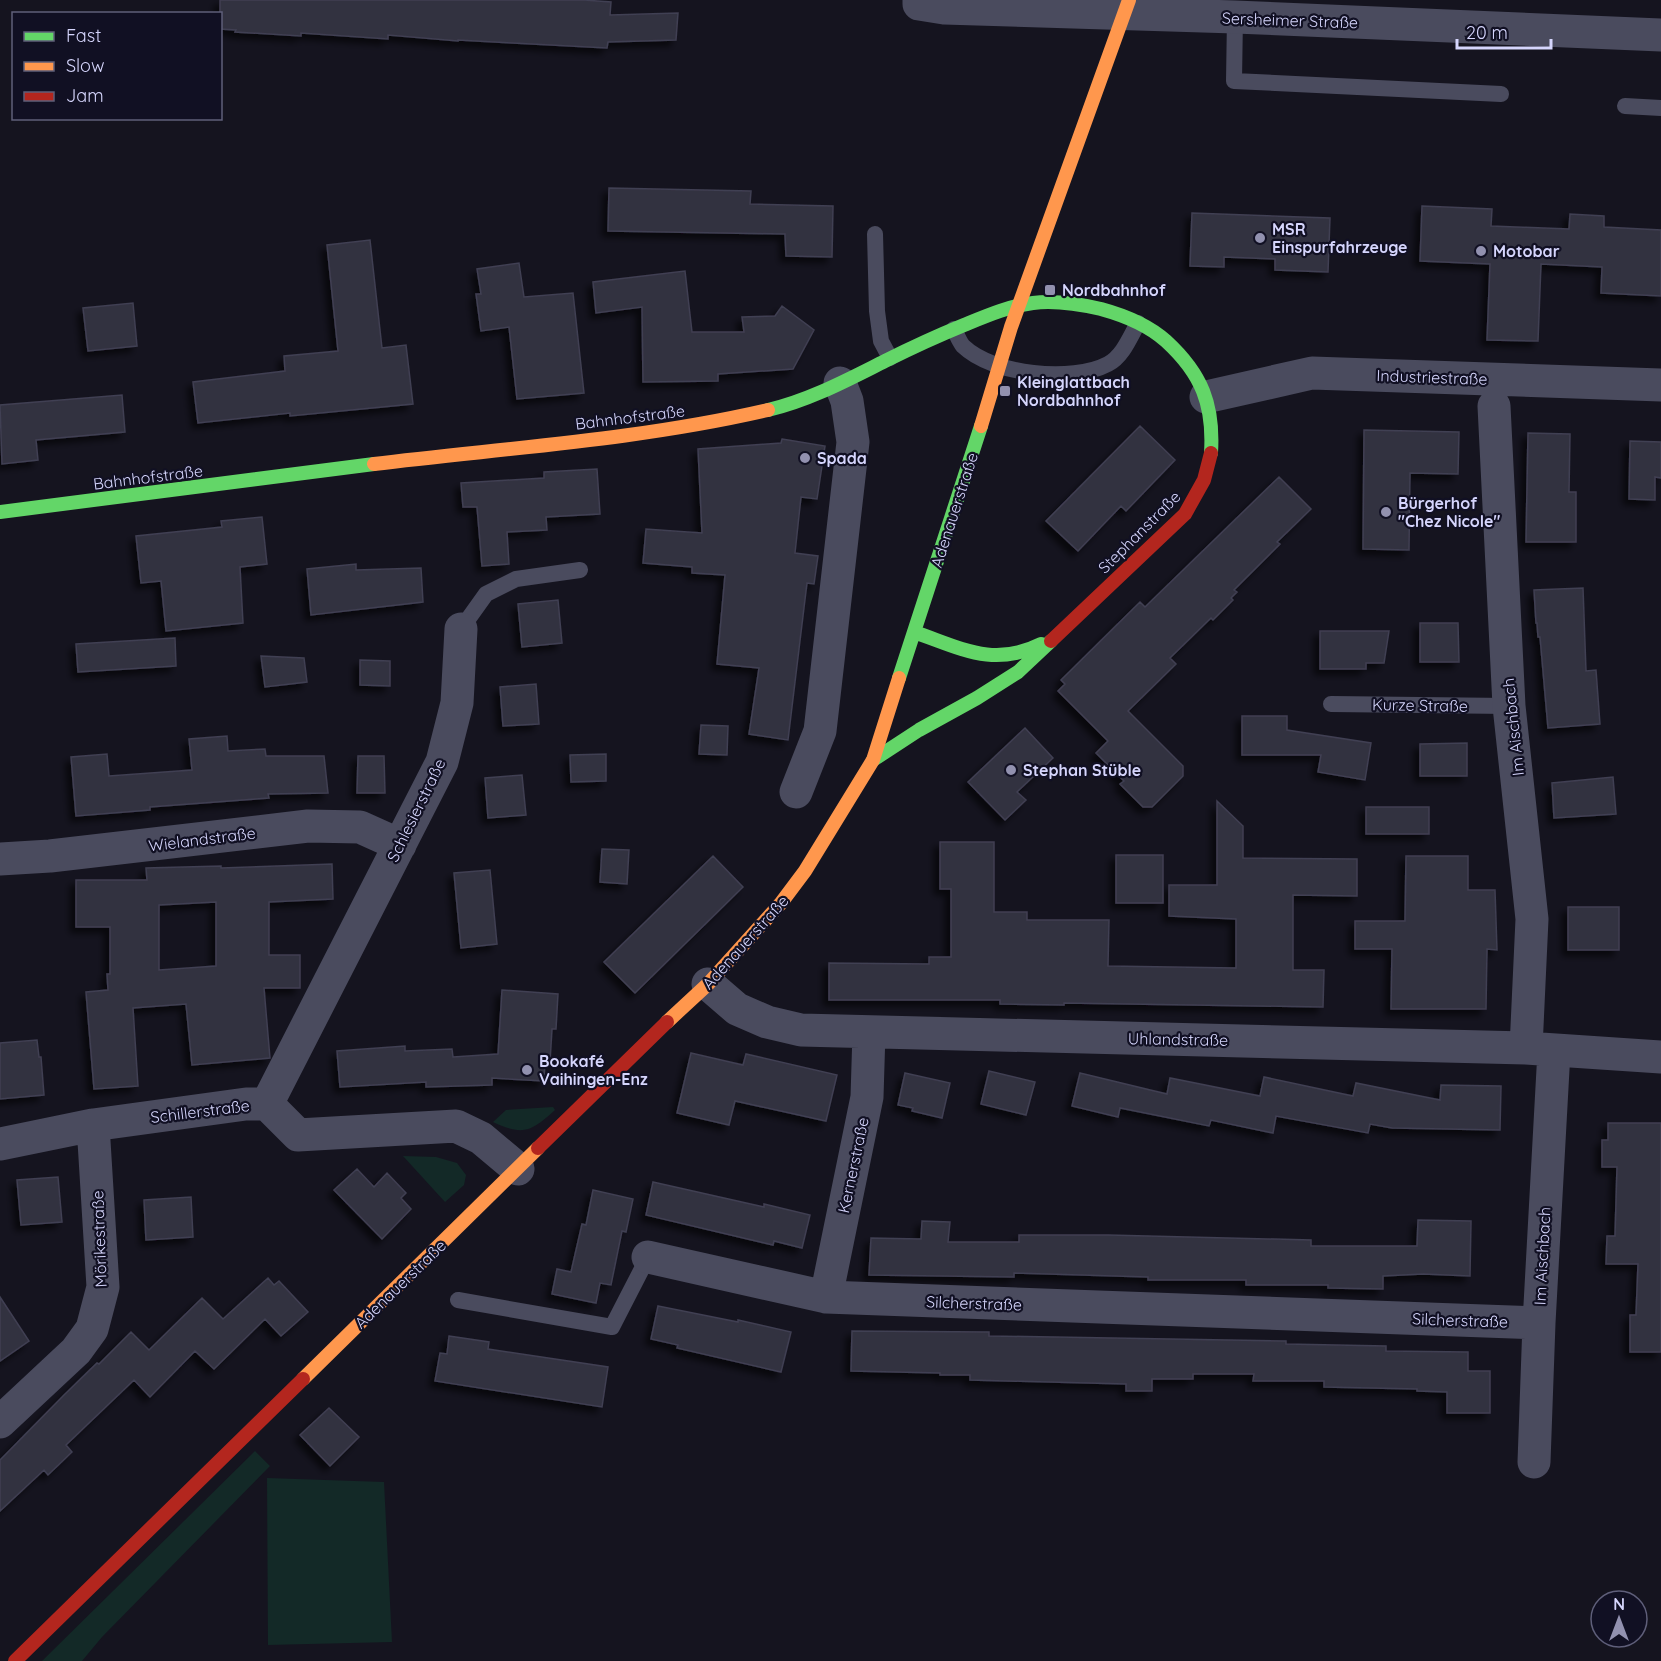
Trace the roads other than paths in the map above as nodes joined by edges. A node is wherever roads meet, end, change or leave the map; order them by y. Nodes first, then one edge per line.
1 (1129, 0) edge
2 (919, 2) edge
3 (1235, 17) junction
4 (1661, 35) edge
5 (1501, 94) dead end
6 (1625, 106) dead end
7 (1661, 108) edge
8 (875, 234) dead end
9 (1138, 323) junction
10 (954, 329) junction
11 (890, 358) junction
12 (840, 383) junction
13 (1661, 385) edge
14 (1206, 397) junction
15 (1494, 406) dead end
16 (0, 513) edge
17 (580, 570) dead end
18 (461, 629) joint
19 (914, 632) junction
20 (1055, 636) junction
21 (1331, 704) dead end
22 (1509, 706) junction
23 (873, 760) junction
24 (796, 792) dead end
25 (400, 845) junction
26 (0, 859) edge
27 (708, 984) junction
28 (869, 1032) junction
29 (1540, 1049) junction
30 (1661, 1057) edge
31 (267, 1104) junction
32 (93, 1125) junction
33 (0, 1144) edge
34 (518, 1169) junction
35 (648, 1257) joint
36 (825, 1297) junction
37 (458, 1300) dead end
38 (1539, 1323) junction
39 (0, 1422) edge
40 (1534, 1462) dead end
41 (15, 1661) edge

1 - 19 main road, Adenauerstraße, bridge
2 - 3 street, Sersheimer Straße
3 - 4 street, Sersheimer Straße
3 - 5 lane
6 - 7 lane
8 - 11 lane
9 - 10 main road, Bahnhofstraße
9 - 10 lane
9 - 14 main road, Bahnhofstraße
10 - 11 main road, Bahnhofstraße
11 - 12 main road, Bahnhofstraße
12 - 16 main road, Bahnhofstraße
12 - 24 street
13 - 14 street, Industriestraße
14 - 20 main road, Stephanstraße
15 - 22 street, Im Aischbach
17 - 18 lane, Schlesierstraße
18 - 25 street, Schlesierstraße
19 - 20 main road
19 - 23 main road, Adenauerstraße
20 - 23 main road
21 - 22 lane, Kurze Straße
22 - 29 street, Im Aischbach
23 - 27 main road, Adenauerstraße
25 - 26 street, Wielandstraße
25 - 31 street, Schlesierstraße
27 - 28 street, Uhlandstraße
27 - 34 main road, Adenauerstraße
28 - 29 street, Uhlandstraße
28 - 36 street, Kernerstraße
29 - 30 street, Uhlandstraße
29 - 38 street, Im Aischbach
31 - 32 street, Schillerstraße
31 - 34 street, Schillerstraße
32 - 33 street, Schillerstraße
32 - 39 street, Mörikestraße
34 - 41 main road, Adenauerstraße
35 - 36 street, Silcherstraße
35 - 37 lane, Silcherstraße
36 - 38 street, Silcherstraße
38 - 40 street, Im Aischbach

